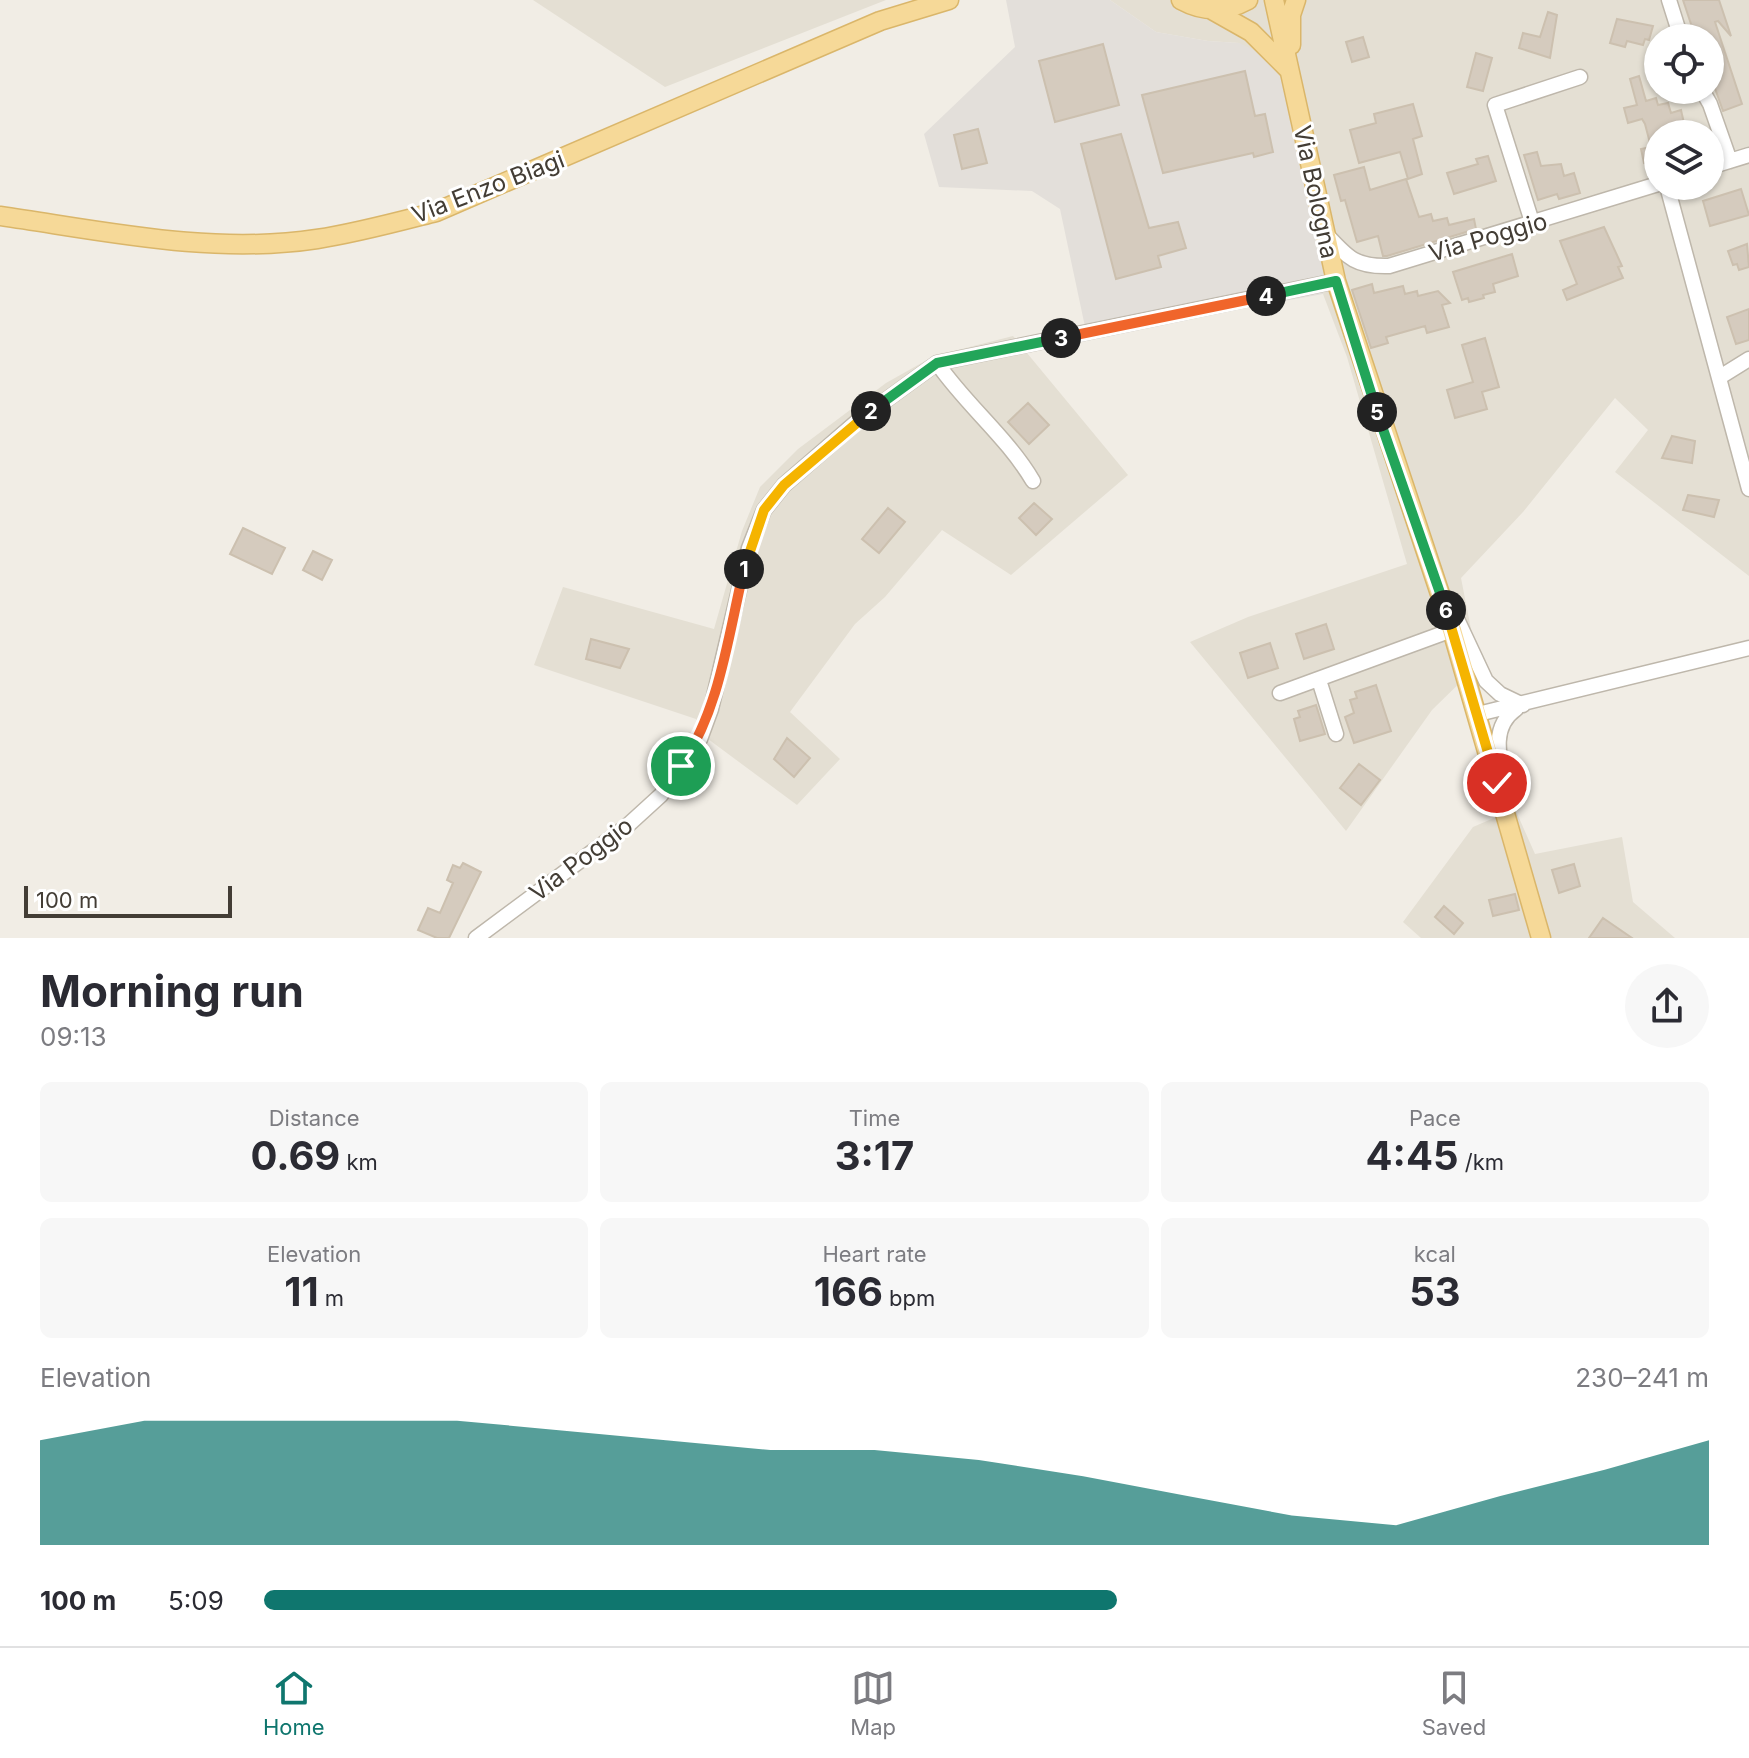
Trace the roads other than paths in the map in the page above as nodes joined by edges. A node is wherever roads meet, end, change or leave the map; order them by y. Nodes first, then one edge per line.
1 (949, 0) edge
2 (1181, 0) edge
3 (1248, 0) edge
4 (1274, 0) edge
5 (1296, 0) edge
6 (1669, 0) edge
7 (1212, 10) junction
8 (1677, 24) edge
9 (1290, 71) junction
10 (1580, 77) dead end
11 (1710, 104) edge
12 (1749, 155) edge
13 (1730, 161) junction
14 (1724, 163) edge
15 (1644, 189) edge
16 (1671, 200) edge
17 (0, 216) edge
18 (1533, 225) junction
19 (1326, 234) junction
20 (1336, 281) junction
21 (1749, 359) edge
22 (937, 363) junction
23 (1720, 377) junction
24 (1033, 481) dead end
25 (1749, 489) edge
26 (1435, 577) junction
27 (1452, 630) junction
28 (1749, 648) edge
29 (1319, 680) junction
30 (1280, 693) dead end
31 (1523, 705) junction
32 (1478, 714) junction
33 (1336, 734) dead end
34 (1516, 853) junction
35 (476, 938) edge
36 (1541, 938) edge

1 - 17 main road, Via Enzo Biagi
2 - 7 main road
3 - 7 main road
4 - 9 main road, Via Bologna
5 - 9 main road
6 - 8 street
7 - 9 main road
9 - 19 main road, Via Bologna
10 - 18 street
11 - 13 street
12 - 13 street
13 - 14 street
15 - 18 street, Via Poggio
16 - 23 street
18 - 19 street, Via Poggio
19 - 20 main road, Via Bologna
20 - 22 street, Via Poggio
20 - 26 main road, Via Bologna
21 - 23 street
22 - 24 street
22 - 35 street, Via Poggio
23 - 25 street
26 - 27 main road, Via Bologna
26 - 31 street
27 - 29 street
27 - 32 main road, Via Bologna
28 - 31 street
29 - 30 street
29 - 33 street
31 - 32 street
31 - 34 street
32 - 34 main road, Via Bologna
34 - 36 main road, Via Bologna

